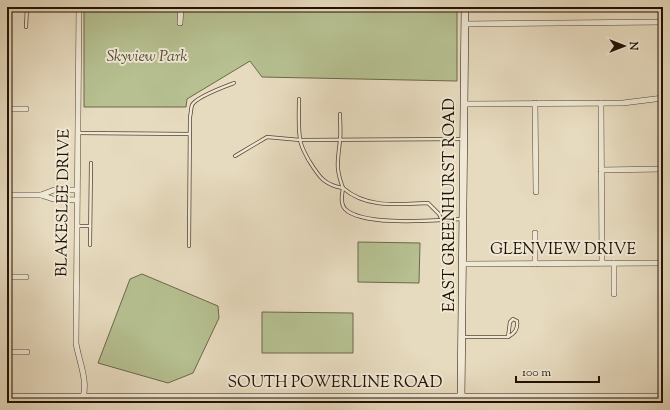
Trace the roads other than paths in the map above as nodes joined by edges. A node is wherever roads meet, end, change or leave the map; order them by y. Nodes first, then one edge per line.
1 (27, 7) edge
2 (79, 7) edge
3 (181, 7) edge
4 (465, 7) edge
5 (663, 22) edge
6 (180, 23) dead end
7 (465, 24) junction
8 (26, 27) dead end
9 (234, 83) dead end
10 (663, 98) edge
11 (299, 99) dead end
12 (601, 103) junction
13 (464, 104) junction
14 (535, 104) junction
15 (26, 108) dead end
16 (7, 109) edge
17 (340, 114) dead end
18 (78, 133) junction
19 (190, 134) junction
20 (464, 139) junction
21 (300, 140) junction
22 (340, 140) junction
23 (235, 156) dead end
24 (91, 163) dead end
25 (663, 169) edge
26 (601, 170) junction
27 (343, 188) junction
28 (77, 190) junction
29 (536, 192) dead end
30 (7, 195) edge
31 (41, 195) junction
32 (77, 200) junction
33 (464, 219) junction
34 (442, 220) junction
35 (77, 226) junction
36 (90, 226) junction
37 (535, 233) dead end
38 (90, 245) dead end
39 (189, 246) dead end
40 (602, 263) junction
41 (614, 263) junction
42 (663, 263) edge
43 (463, 264) junction
44 (535, 264) junction
45 (7, 277) edge
46 (26, 277) dead end
47 (614, 294) dead end
48 (462, 337) junction
49 (508, 337) junction
50 (7, 352) edge
51 (26, 352) dead end
52 (7, 397) edge
53 (663, 397) edge
54 (83, 400) edge
55 (142, 400) edge
56 (223, 400) edge
57 (461, 400) edge
58 (552, 400) edge
59 (628, 400) edge

1 - 8 lane
2 - 18 street, BLAKESLEE DRIVE
3 - 6 street
4 - 7 street, EAST GREENHURST ROAD
5 - 7 street
7 - 13 street, EAST GREENHURST ROAD
9 - 19 lane
10 - 12 street
11 - 21 lane
12 - 14 street
12 - 26 street
13 - 14 street
13 - 20 street, EAST GREENHURST ROAD
14 - 29 street
15 - 16 street
17 - 22 lane
18 - 19 lane
18 - 28 street, BLAKESLEE DRIVE
19 - 39 lane
20 - 22 lane
20 - 33 street, EAST GREENHURST ROAD
21 - 22 lane
21 - 23 lane
21 - 27 lane
22 - 27 lane
24 - 36 lane
25 - 26 street
26 - 40 street
27 - 34 lane
27 - 34 lane
28 - 31 street
28 - 32 street, BLAKESLEE DRIVE
30 - 31 street
31 - 32 street
32 - 35 street, BLAKESLEE DRIVE
33 - 34 lane
33 - 43 street, EAST GREENHURST ROAD
35 - 36 lane
35 - 54 street, BLAKESLEE DRIVE
36 - 38 lane
37 - 44 street
40 - 41 street, GLENVIEW DRIVE
40 - 44 street, GLENVIEW DRIVE
41 - 42 street, GLENVIEW DRIVE
41 - 47 street
43 - 44 street, GLENVIEW DRIVE
43 - 48 street, EAST GREENHURST ROAD
45 - 46 street
48 - 49 lane
48 - 57 street, EAST GREENHURST ROAD
49 - 49 lane
50 - 51 street
52 - 54 street, SOUTH POWERLINE ROAD
53 - 59 street, SOUTH POWERLINE ROAD
54 - 55 street, SOUTH POWERLINE ROAD
55 - 56 street, SOUTH POWERLINE ROAD
56 - 57 street, SOUTH POWERLINE ROAD
57 - 58 street, SOUTH POWERLINE ROAD
58 - 59 street, SOUTH POWERLINE ROAD

